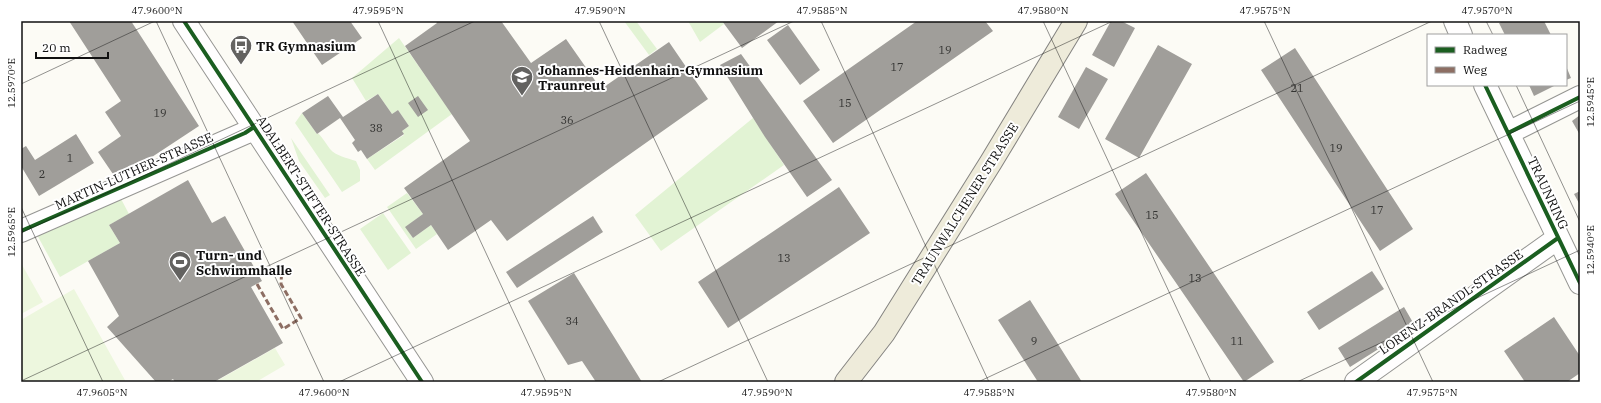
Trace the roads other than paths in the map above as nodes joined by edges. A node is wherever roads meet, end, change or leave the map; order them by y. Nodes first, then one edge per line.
1 (184, 21) edge
2 (1076, 21) edge
3 (1455, 21) edge
4 (1461, 34) edge
5 (1485, 86) edge
6 (1580, 97) edge
7 (254, 127) junction
8 (1508, 133) junction
9 (21, 231) edge
10 (1558, 238) junction
11 (1580, 283) edge
12 (422, 382) edge
13 (846, 382) edge
14 (1356, 382) edge

1 - 7 street, ADALBERT-STIFTER-STRASSE
2 - 13 main road, TRAUNWALCHENER STRASSE
3 - 4 street
5 - 8 street, TRAUNRING
6 - 8 street
7 - 9 street, MARTIN-LUTHER-STRASSE
7 - 12 street, ADALBERT-STIFTER-STRASSE
8 - 10 street, TRAUNRING
10 - 11 street, TRAUNRING
10 - 14 street, LORENZ-BRANDL-STRASSE

